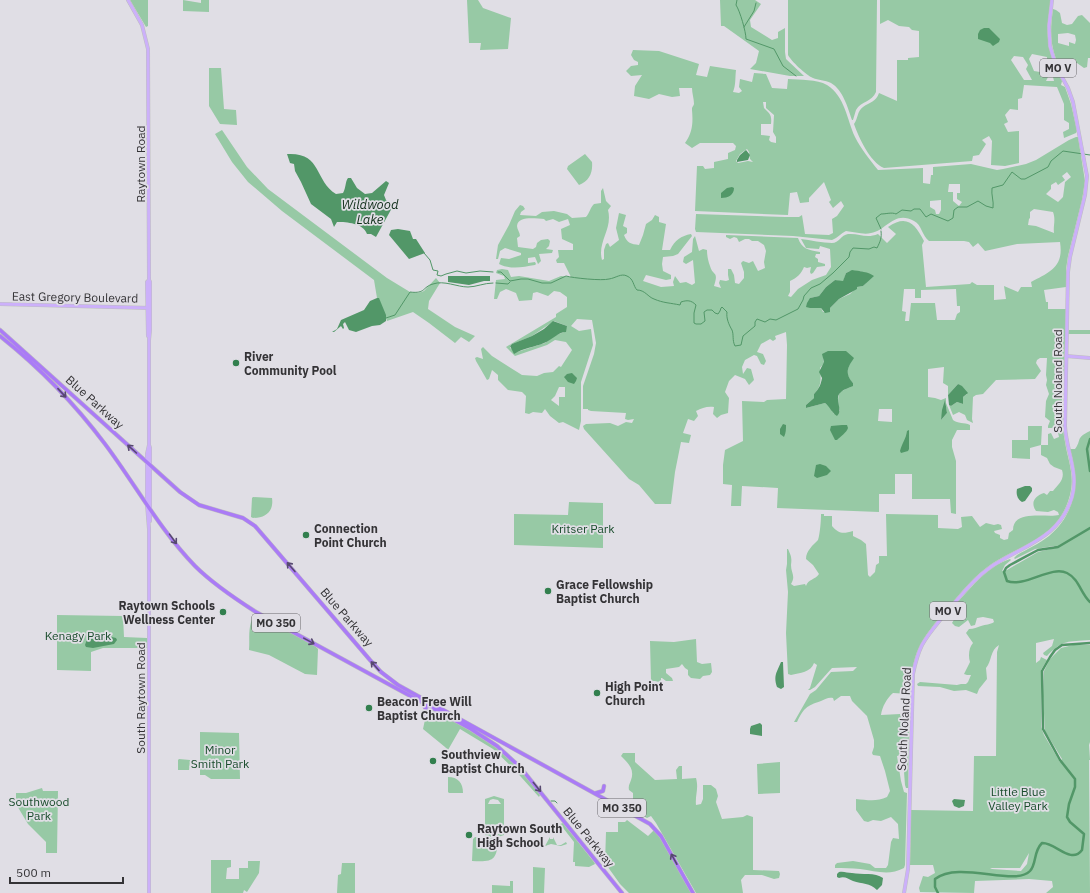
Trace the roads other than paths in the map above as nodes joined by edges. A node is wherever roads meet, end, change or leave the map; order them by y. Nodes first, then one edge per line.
1 (128, 0) edge
2 (1052, 0) edge
3 (0, 304) edge
4 (149, 308) junction
5 (0, 330) edge
6 (0, 336) edge
7 (1066, 356) junction
8 (1090, 358) edge
9 (149, 445) junction
10 (147, 454) junction
11 (142, 458) junction
12 (148, 464) junction
13 (148, 506) junction
14 (155, 515) junction
15 (150, 517) junction
16 (149, 528) junction
17 (414, 698) junction
18 (434, 709) junction
19 (604, 786) dead end
20 (595, 793) junction
21 (149, 893) edge
22 (622, 893) edge
23 (694, 893) edge
24 (904, 893) edge

1 - 4 main road, Raytown Road
2 - 7 main road, South Noland Road / MO V
3 - 4 main road, East Gregory Boulevard
4 - 9 main road, Raytown Road
11 -> 5 highway, Blue Parkway / MO 350
6 -> 13 highway, Blue Parkway / MO 350
7 - 8 main road
7 - 24 main road, South Noland Road / MO V
9 - 10 main road, Raytown Road
9 - 12 main road, Raytown Road
10 - 11 highway
10 - 12 main road, Raytown Road
11 - 12 highway, Blue Parkway / MO 350
12 - 13 main road, Raytown Road
20 -> 12 highway, Blue Parkway / MO 350
13 - 14 highway, Blue Parkway / MO 350
13 - 15 main road, Raytown Road
13 - 16 main road, South Raytown Road
14 - 15 highway
14 -> 17 highway, Blue Parkway / MO 350
15 - 16 main road, Raytown Road
16 - 21 main road, South Raytown Road
17 - 18 highway, Blue Parkway / MO 350
17 - 18 highway
18 -> 22 highway, Blue Parkway / MO 350
19 - 20 highway
23 -> 20 highway, Blue Parkway / MO 350

